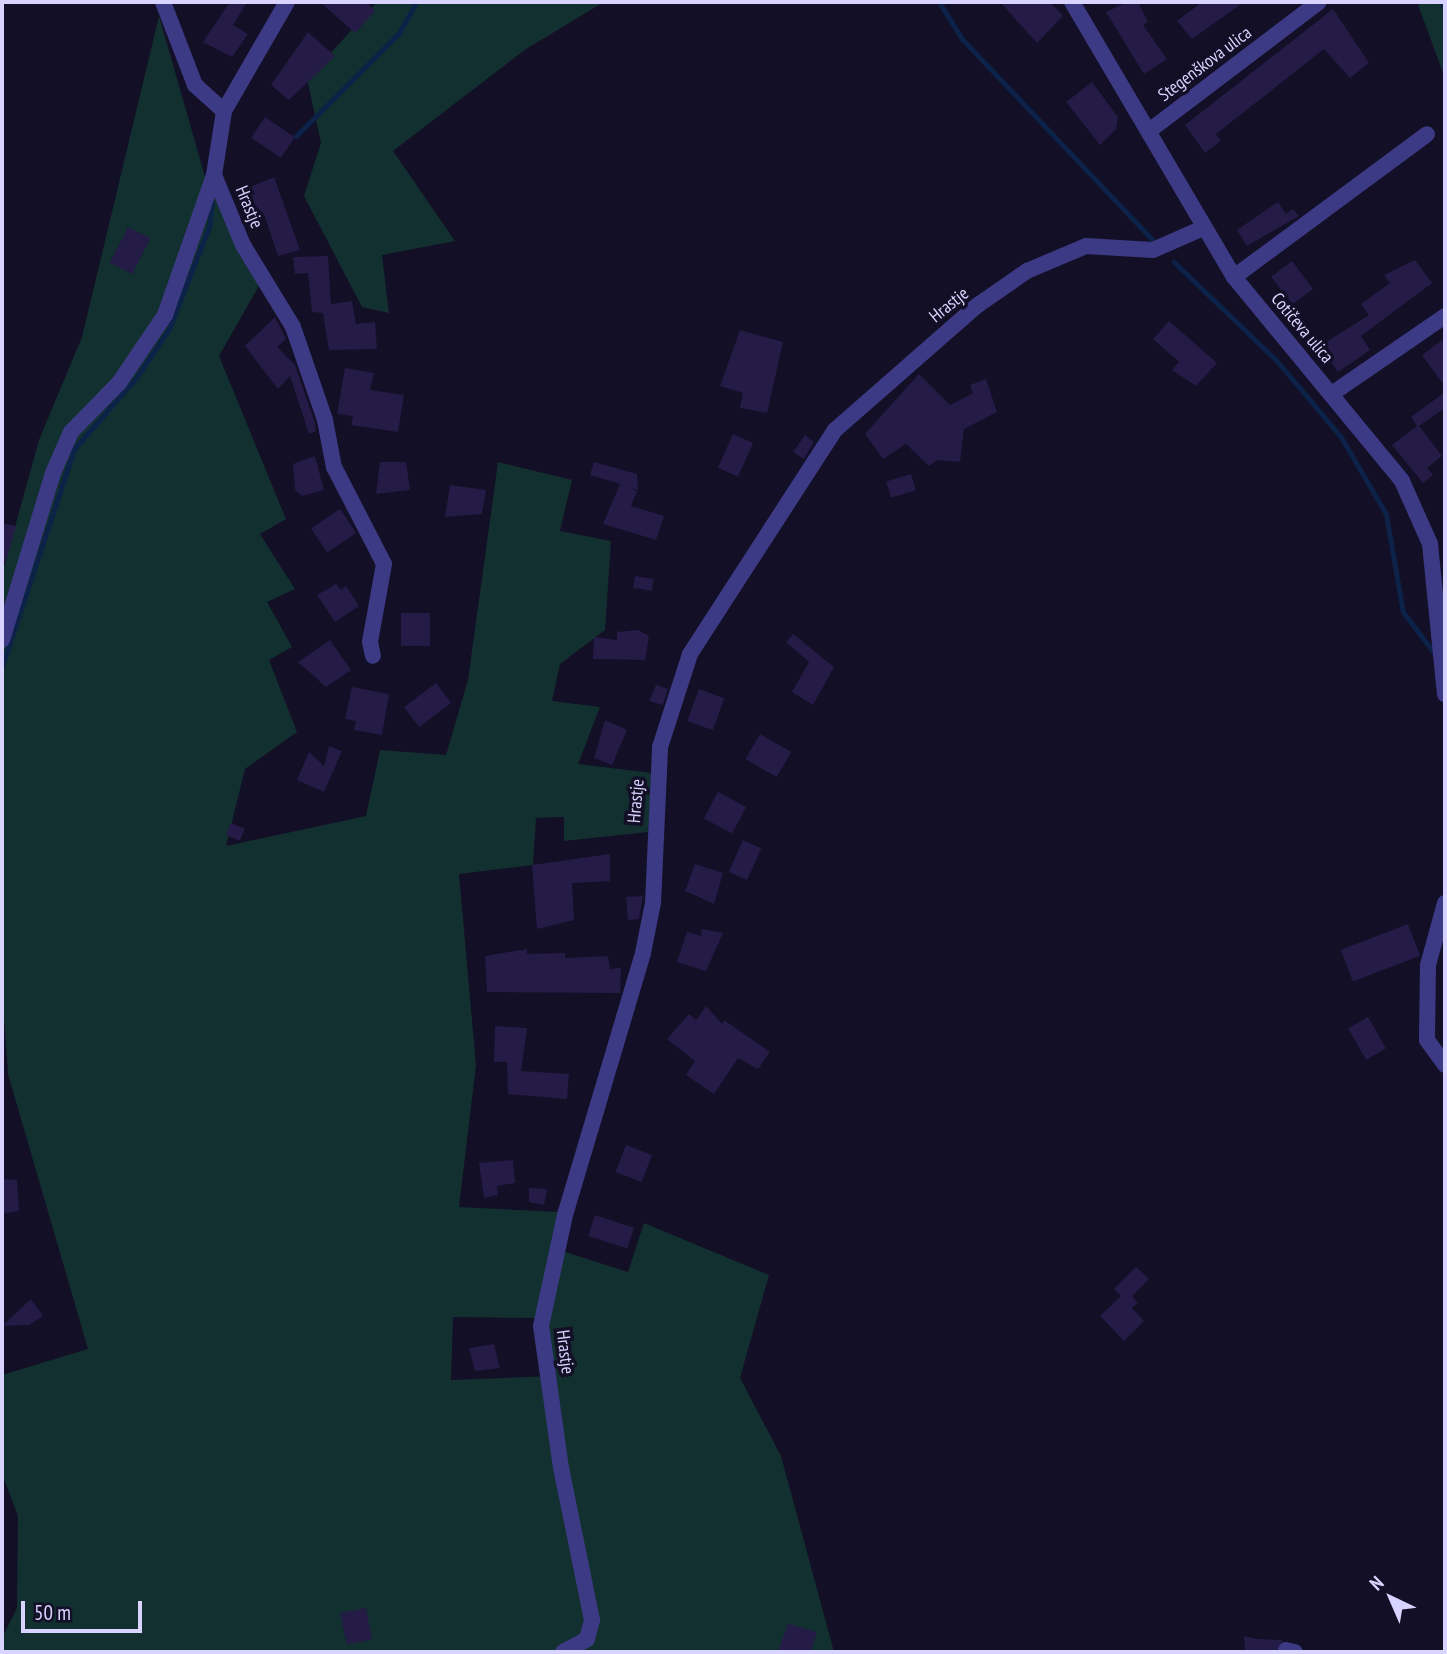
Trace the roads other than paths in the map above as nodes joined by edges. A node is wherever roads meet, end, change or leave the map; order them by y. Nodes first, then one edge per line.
1 (163, 2) edge
2 (287, 2) edge
3 (1072, 2) edge
4 (1319, 2) edge
5 (225, 111) junction
6 (1149, 131) junction
7 (1427, 134) dead end
8 (214, 175) junction
9 (1203, 228) junction
10 (1234, 277) junction
11 (1445, 316) edge
12 (1332, 393) junction
13 (2, 640) edge
14 (373, 656) dead end
15 (1445, 694) edge
16 (1445, 902) edge
17 (1445, 1065) edge
18 (586, 1646) edge
19 (563, 1652) edge

1 - 5 street
2 - 5 street
3 - 6 street, Cotičeva ulica
4 - 6 street, Stegenškova ulica
5 - 8 street
6 - 9 street, Cotičeva ulica
7 - 10 street
8 - 13 street, Hrastje
8 - 14 street, Hrastje
9 - 10 street, Cotičeva ulica
9 - 18 street, Hrastje
10 - 12 street, Cotičeva ulica
11 - 12 street
12 - 15 street, Cotičeva ulica
16 - 17 street
18 - 19 street, Hrastje

